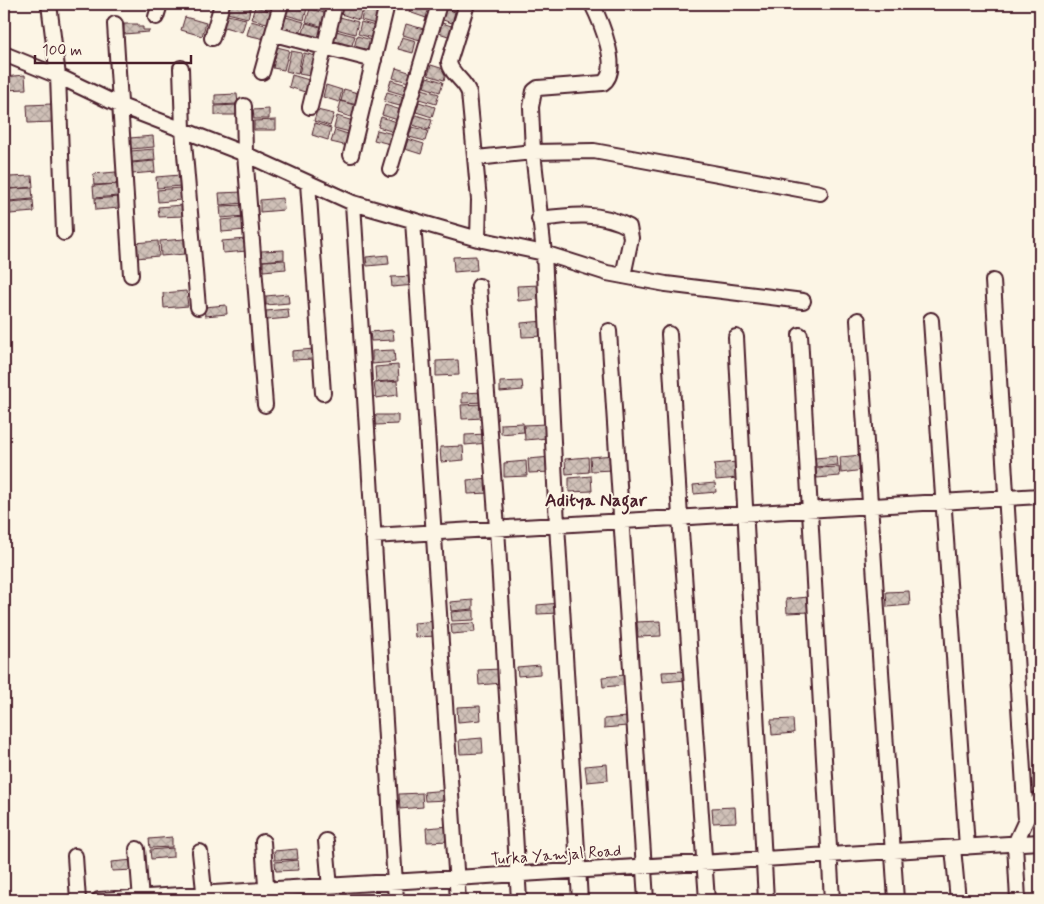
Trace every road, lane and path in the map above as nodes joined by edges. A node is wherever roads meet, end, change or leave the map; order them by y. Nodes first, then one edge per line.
1 (49, 4) edge
2 (222, 4) edge
3 (281, 4) edge
4 (335, 4) edge
5 (387, 4) edge
6 (439, 4) edge
7 (467, 4) edge
8 (592, 4) edge
9 (116, 24) dead end
10 (274, 34) junction
11 (212, 38) dead end
12 (325, 47) junction
13 (4, 54) edge
14 (374, 60) junction
15 (181, 68) dead end
16 (262, 72) dead end
17 (58, 76) junction
18 (121, 106) junction
19 (244, 106) dead end
20 (310, 107) dead end
21 (183, 130) junction
22 (533, 152) junction
23 (245, 154) junction
24 (351, 155) dead end
25 (476, 158) junction
26 (390, 169) dead end
27 (308, 183) junction
28 (820, 193) dead end
29 (353, 202) junction
30 (539, 219) junction
31 (413, 220) junction
32 (64, 234) dead end
33 (478, 238) junction
34 (544, 253) junction
35 (131, 275) dead end
36 (623, 276) junction
37 (993, 281) dead end
38 (479, 286) dead end
39 (803, 301) dead end
40 (198, 308) dead end
41 (858, 320) dead end
42 (932, 320) dead end
43 (609, 331) dead end
44 (669, 334) dead end
45 (800, 335) dead end
46 (736, 337) dead end
47 (323, 394) dead end
48 (265, 405) dead end
49 (1040, 496) edge
50 (1006, 498) junction
51 (942, 501) junction
52 (869, 506) junction
53 (811, 509) junction
54 (745, 513) junction
55 (680, 517) junction
56 (621, 521) junction
57 (557, 525) junction
58 (497, 528) junction
59 (435, 532) junction
60 (373, 536) junction
61 (1040, 798) edge
62 (1026, 820) junction
63 (326, 841) dead end
64 (262, 842) dead end
65 (1040, 842) edge
66 (1015, 844) junction
67 (960, 847) junction
68 (137, 849) dead end
69 (200, 852) dead end
70 (892, 852) junction
71 (829, 855) junction
72 (75, 856) dead end
73 (763, 860) junction
74 (704, 861) junction
75 (644, 866) junction
76 (578, 872) junction
77 (517, 876) junction
78 (457, 877) junction
79 (395, 882) junction
80 (331, 886) junction
81 (267, 895) edge
82 (204, 897) edge
83 (141, 899) edge
84 (78, 900) edge
85 (100, 900) edge
86 (331, 900) edge
87 (396, 900) edge
88 (458, 900) edge
89 (519, 900) edge
90 (580, 900) edge
91 (646, 900) edge
92 (707, 900) edge
93 (766, 900) edge
94 (832, 900) edge
95 (896, 900) edge
96 (958, 900) edge
97 (1018, 900) edge

1 - 17 street
2 - 11 street
3 - 10 street
4 - 12 street
5 - 14 street
6 - 26 street
7 - 25 street
8 - 22 street
9 - 18 street
10 - 12 street
10 - 16 street
12 - 14 street
12 - 20 street
13 - 17 street
14 - 24 street
15 - 21 street
17 - 18 street
17 - 32 street
18 - 21 street
18 - 35 street
19 - 23 street
21 - 23 street
21 - 40 street
22 - 25 street
22 - 28 street
22 - 30 street
23 - 27 street
23 - 48 street
25 - 33 street
27 - 29 street
27 - 47 street
29 - 31 street
29 - 60 street
30 - 34 street
30 - 36 street
31 - 33 street
31 - 59 street
33 - 34 street
34 - 36 street
34 - 57 street
36 - 39 street
37 - 50 street
38 - 58 street
41 - 52 street
42 - 51 street
43 - 56 street
44 - 55 street
45 - 53 street
46 - 54 street
49 - 50 street
50 - 51 street
50 - 62 street
51 - 52 street
51 - 67 street
52 - 53 street
52 - 70 street
53 - 54 street
53 - 71 street
54 - 55 street
54 - 73 street
55 - 56 street
55 - 74 street
56 - 57 street
56 - 75 street
57 - 58 street
57 - 76 street
58 - 59 street
58 - 77 street
59 - 60 street
59 - 78 street
60 - 79 street
61 - 62 street
62 - 66 street
63 - 80 street
64 - 81 street
65 - 66 street, Turka Yamjal Road
66 - 67 street, Turka Yamjal Road
66 - 97 street
67 - 70 street, Turka Yamjal Road
67 - 96 street
68 - 83 street
69 - 82 street
70 - 71 street, Turka Yamjal Road
70 - 95 street
71 - 73 street, Turka Yamjal Road
71 - 94 street
72 - 84 street
73 - 74 street, Turka Yamjal Road
73 - 93 street
74 - 75 street, Turka Yamjal Road
74 - 92 street
75 - 76 street, Turka Yamjal Road
75 - 91 street
76 - 77 street, Turka Yamjal Road
76 - 90 street
77 - 78 street, Turka Yamjal Road
77 - 89 street
78 - 79 street, Turka Yamjal Road
78 - 88 street
79 - 80 street, Turka Yamjal Road
79 - 87 street
80 - 81 street, Turka Yamjal Road
80 - 86 street
81 - 82 street, Turka Yamjal Road
82 - 83 street, Turka Yamjal Road
83 - 85 street, Turka Yamjal Road

